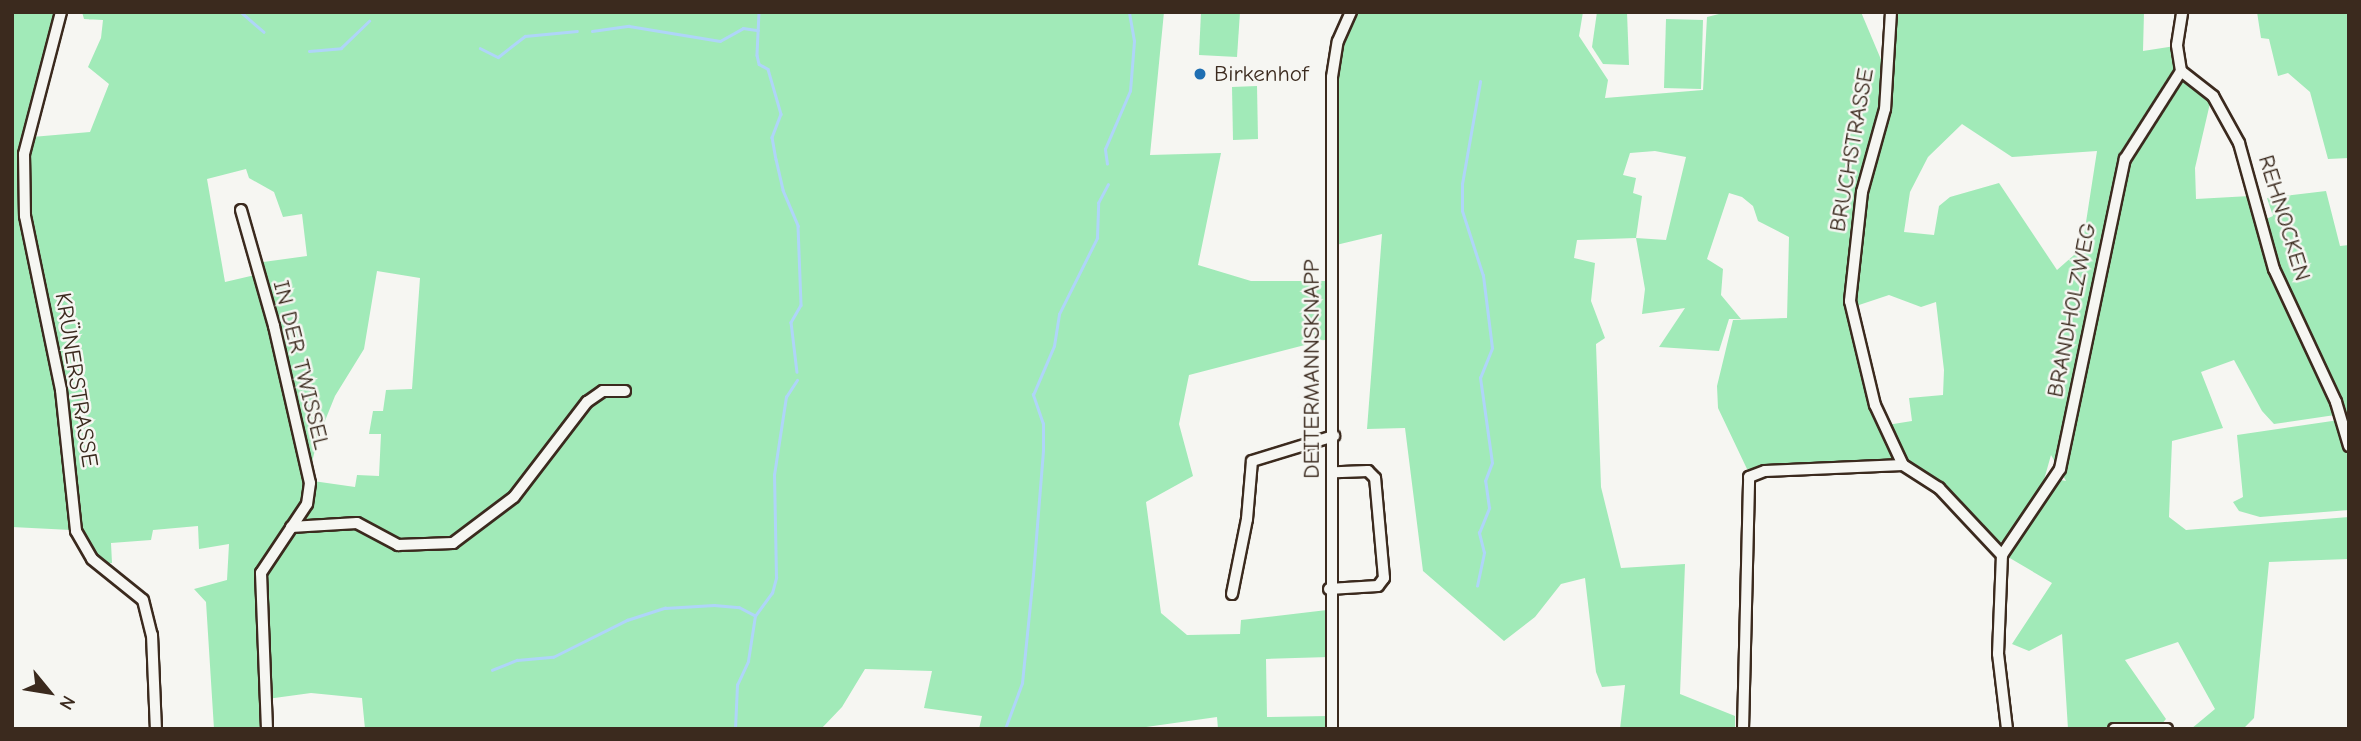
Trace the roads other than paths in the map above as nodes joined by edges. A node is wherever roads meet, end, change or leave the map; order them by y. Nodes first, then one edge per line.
1 (61, 12) edge
2 (1351, 12) edge
3 (1891, 12) edge
4 (2182, 12) edge
5 (2181, 71) junction
6 (241, 210) dead end
7 (625, 391) dead end
8 (1334, 436) junction
9 (2349, 446) edge
10 (1903, 465) junction
11 (1335, 472) junction
12 (292, 527) junction
13 (2002, 555) junction
14 (1329, 589) junction
15 (1232, 594) dead end
16 (156, 729) edge
17 (267, 729) edge
18 (1332, 729) edge
19 (1743, 729) edge
20 (2007, 729) edge
21 (2113, 729) edge
22 (2167, 729) edge

1 - 16 street, KRÜNERSTRASSE
2 - 8 street, DEITERMANNSKNAPP
3 - 10 street, BRUCHSTRASSE
4 - 5 street
5 - 9 street, REHNOCKEN
5 - 13 street, BRANDHOLZWEG
6 - 12 street, IN DER TWISSEL
7 - 12 street
8 - 11 street, DEITERMANNSKNAPP
8 - 15 street
10 - 13 street
10 - 19 street
11 - 14 street, DEITERMANNSKNAPP
11 - 14 street
12 - 17 street, IN DER TWISSEL
13 - 20 street
14 - 18 street, DEITERMANNSKNAPP
21 - 22 street

